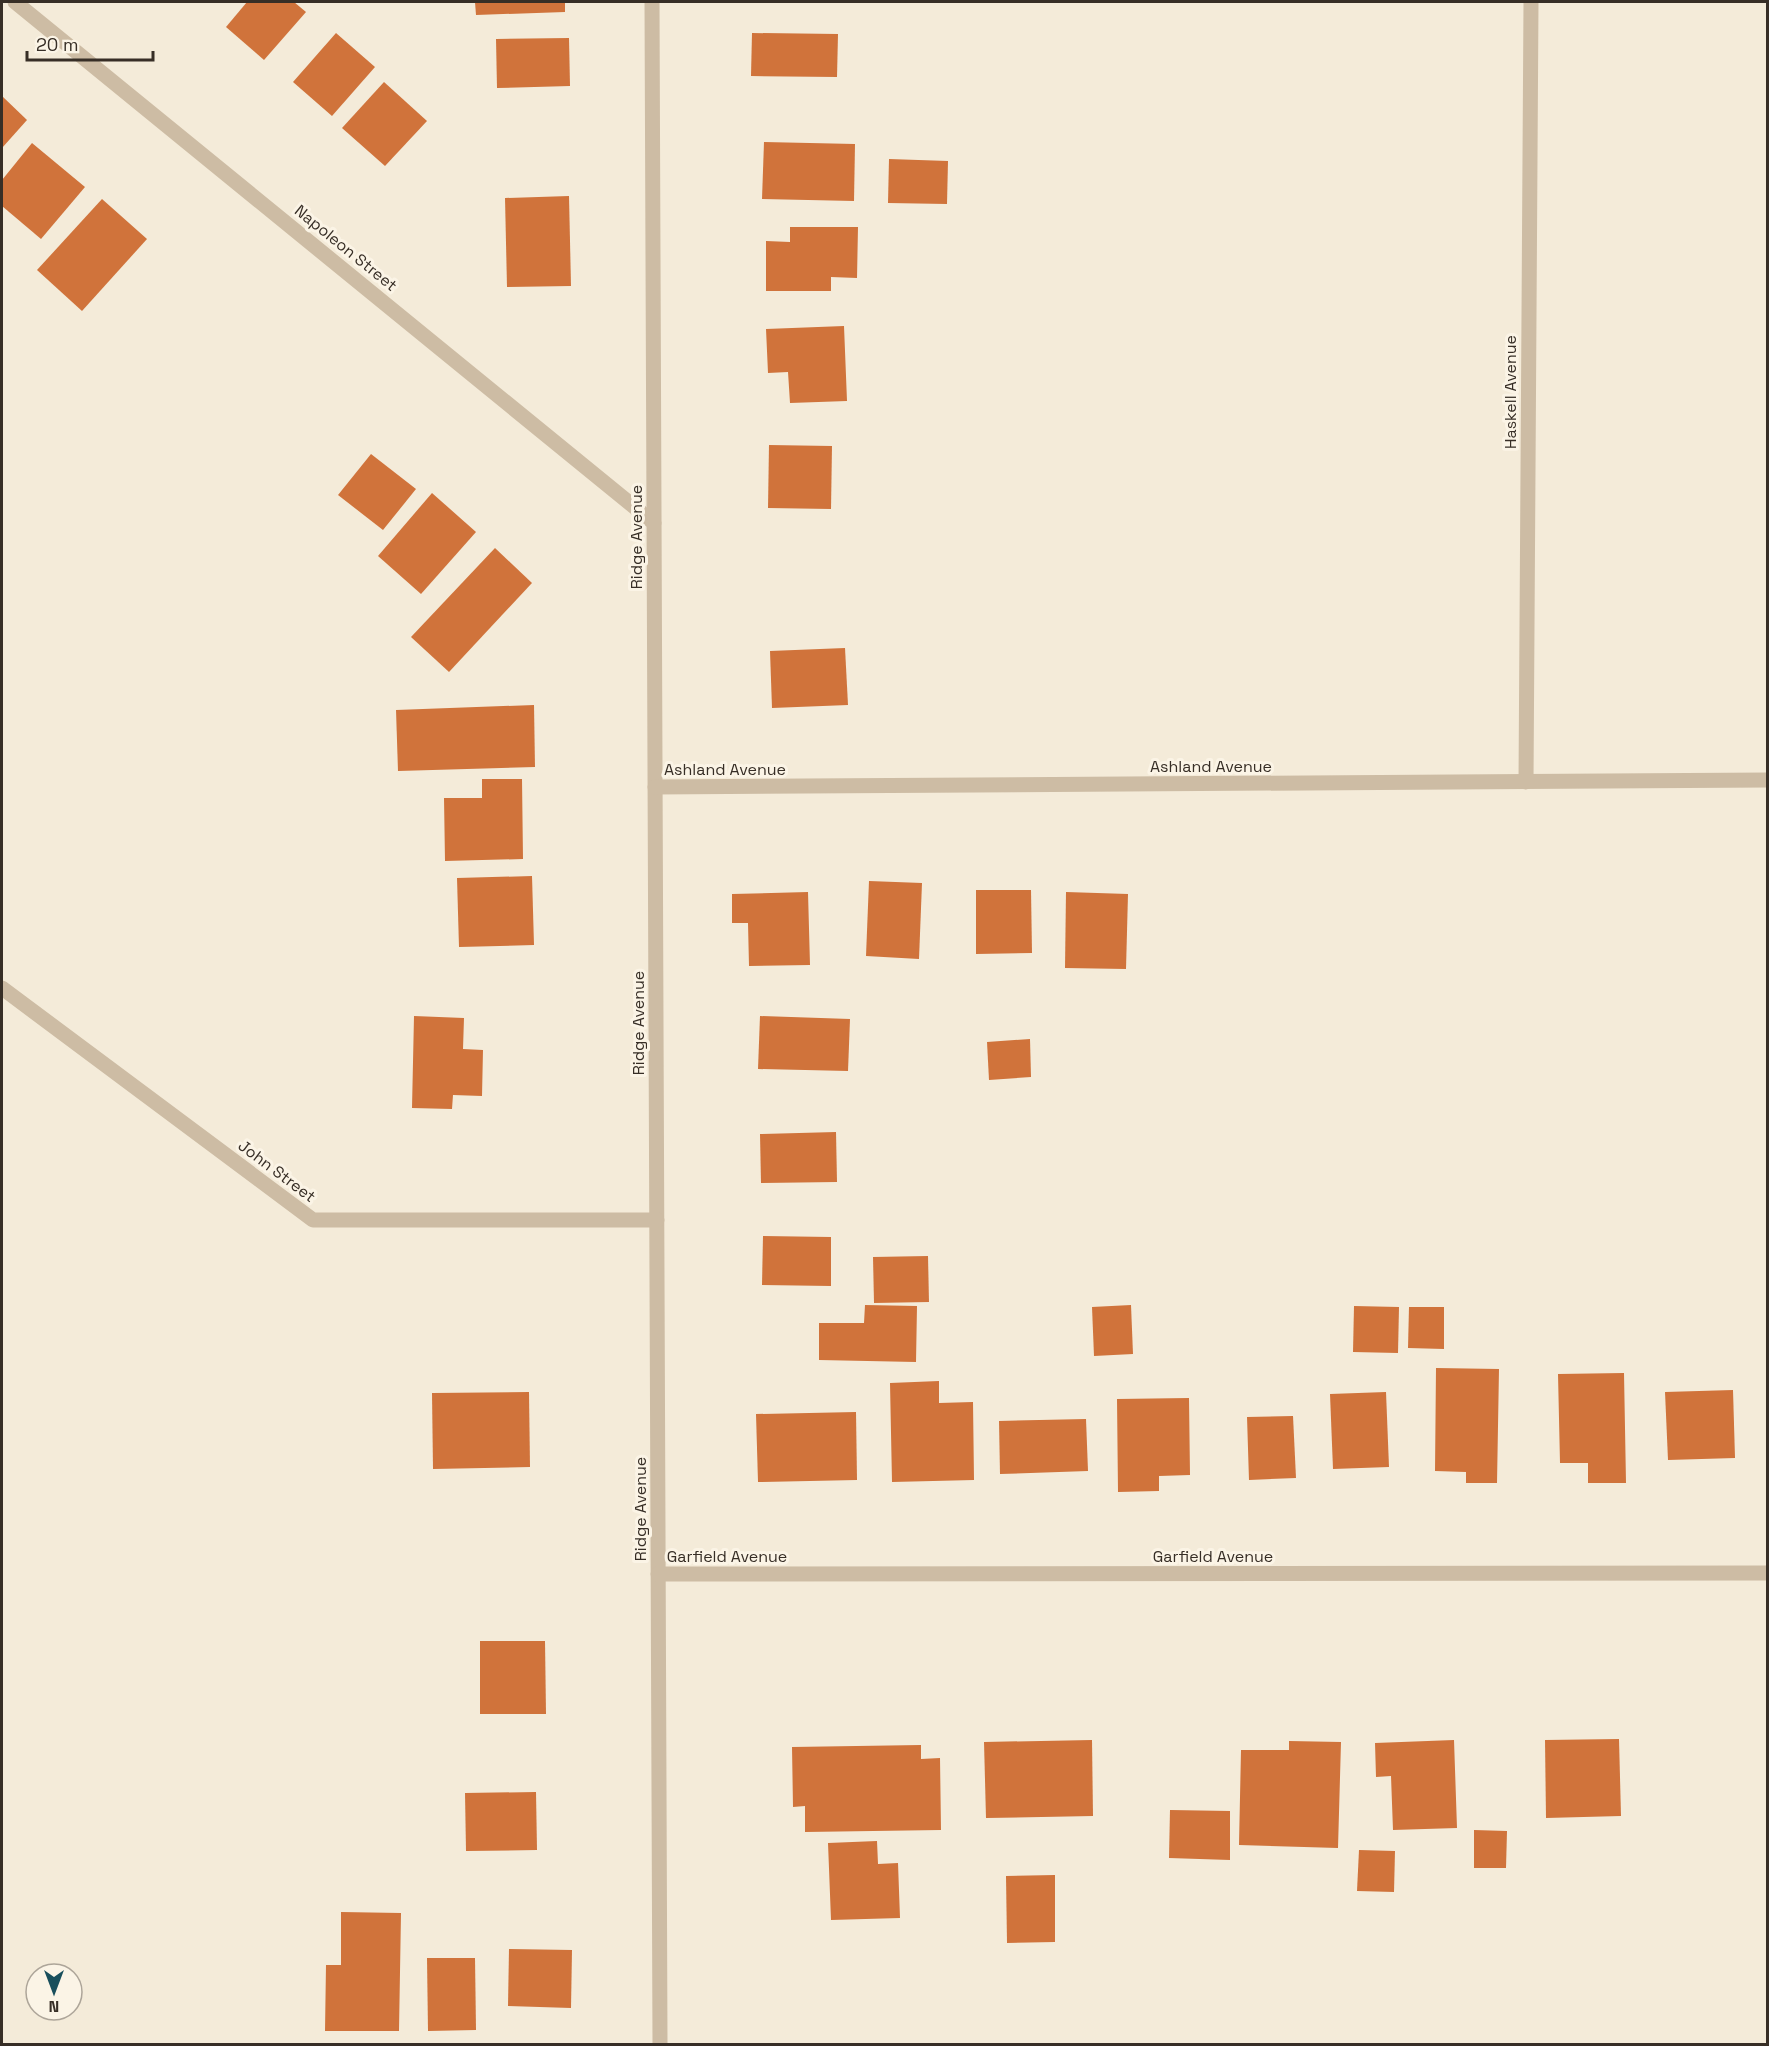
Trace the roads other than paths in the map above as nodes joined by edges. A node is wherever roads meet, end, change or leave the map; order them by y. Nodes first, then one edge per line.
1 (15, 2) edge
2 (652, 2) edge
3 (1531, 2) edge
4 (654, 523) junction
5 (1767, 780) edge
6 (1526, 782) junction
7 (655, 787) junction
8 (2, 988) edge
9 (657, 1220) junction
10 (1767, 1573) edge
11 (658, 1574) junction
12 (660, 2044) edge

1 - 4 street, Napoleon Street
2 - 4 street, Ridge Avenue
3 - 6 street, Haskell Avenue
4 - 7 street, Ridge Avenue
5 - 6 street, Ashland Avenue
6 - 7 street, Ashland Avenue
7 - 9 street, Ridge Avenue
8 - 9 street, John Street
9 - 11 street, Ridge Avenue
10 - 11 street, Garfield Avenue
11 - 12 street, Ridge Avenue

